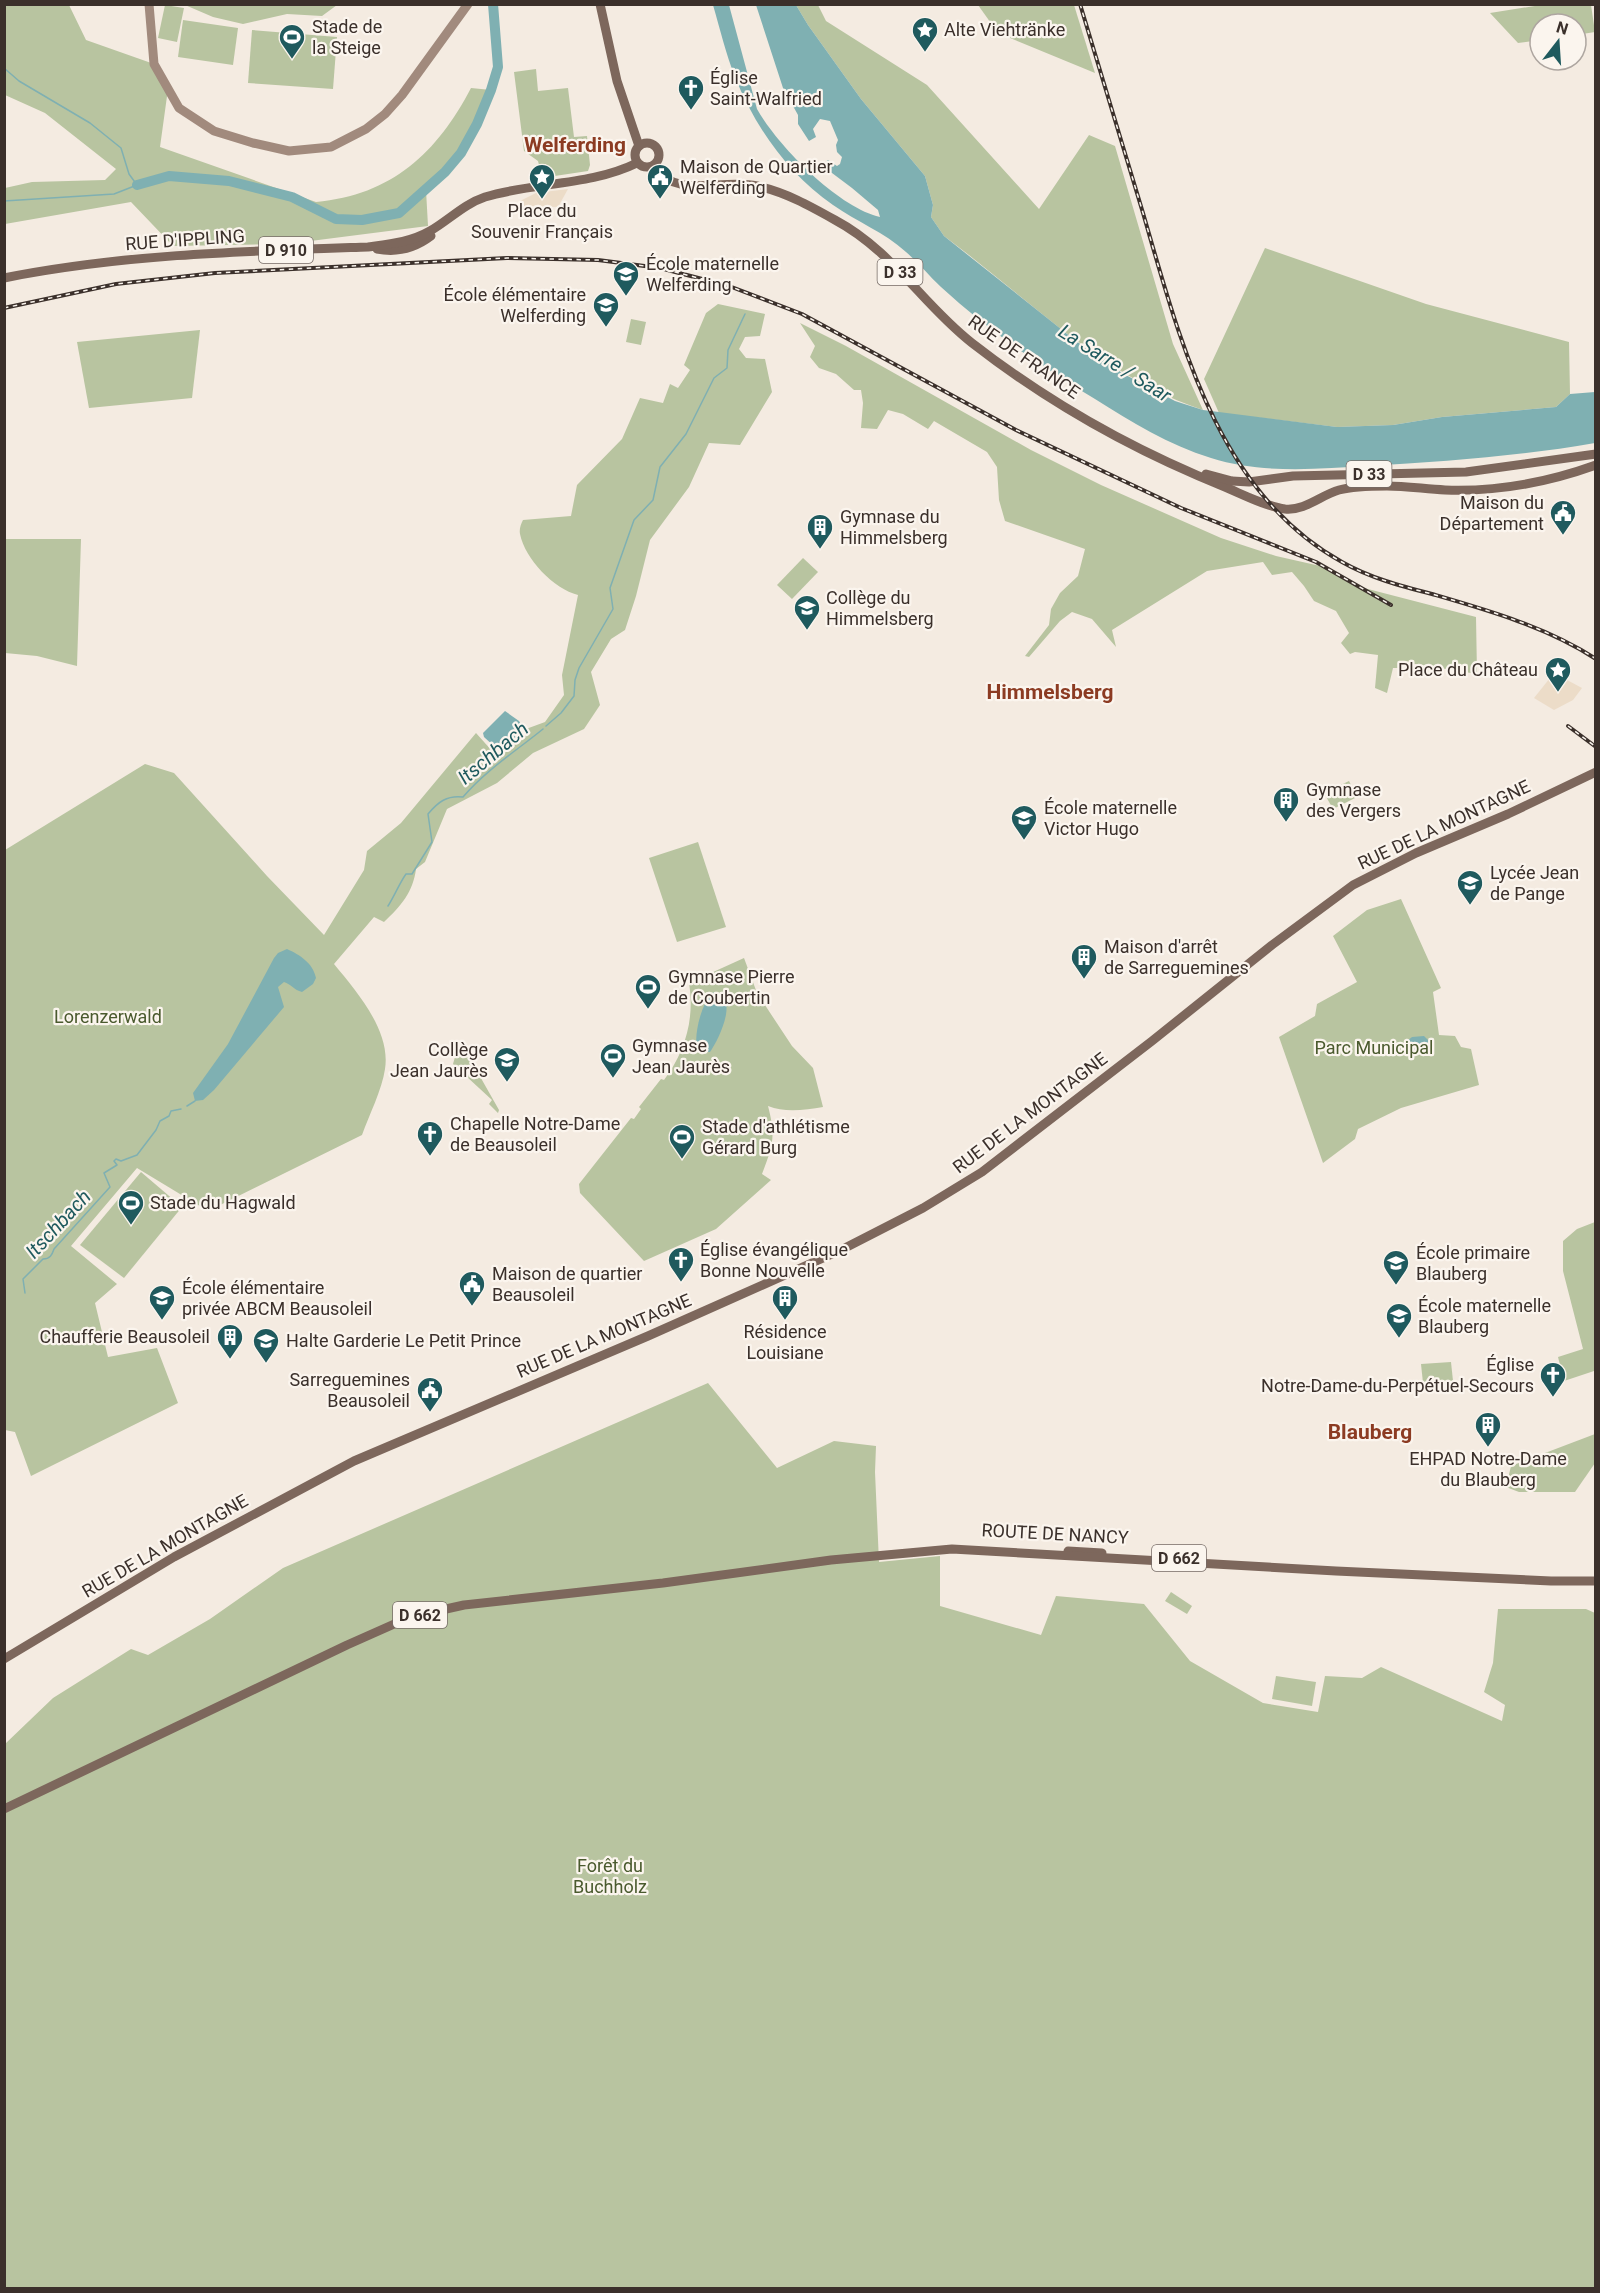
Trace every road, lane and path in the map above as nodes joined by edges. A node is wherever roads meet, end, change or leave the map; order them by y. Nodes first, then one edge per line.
1 (149, 4) edge
2 (468, 4) edge
3 (600, 4) edge
4 (639, 146) junction
5 (637, 163) junction
6 (653, 167) junction
7 (4, 278) edge
8 (1123, 441) junction
9 (1596, 454) edge
10 (1596, 465) edge
11 (1466, 472) junction
12 (1213, 477) junction
13 (1596, 772) edge
14 (1596, 1581) edge
15 (4, 1659) edge
16 (4, 1809) edge

1 - 2 street
3 - 4 main road
4 - 5 main road
4 - 6 main road
5 - 6 main road
5 - 7 main road, RUE D'IPPLING / D 910
6 - 8 main road, RUE DE FRANCE / D 33
8 - 10 main road, RUE DE FRANCE / D 33
8 - 12 main road, D 33
9 - 11 main road, D 33
11 - 12 main road, D 33
11 - 12 main road
13 - 15 main road, RUE DE LA MONTAGNE
14 - 16 main road, ROUTE DE NANCY / D 662

